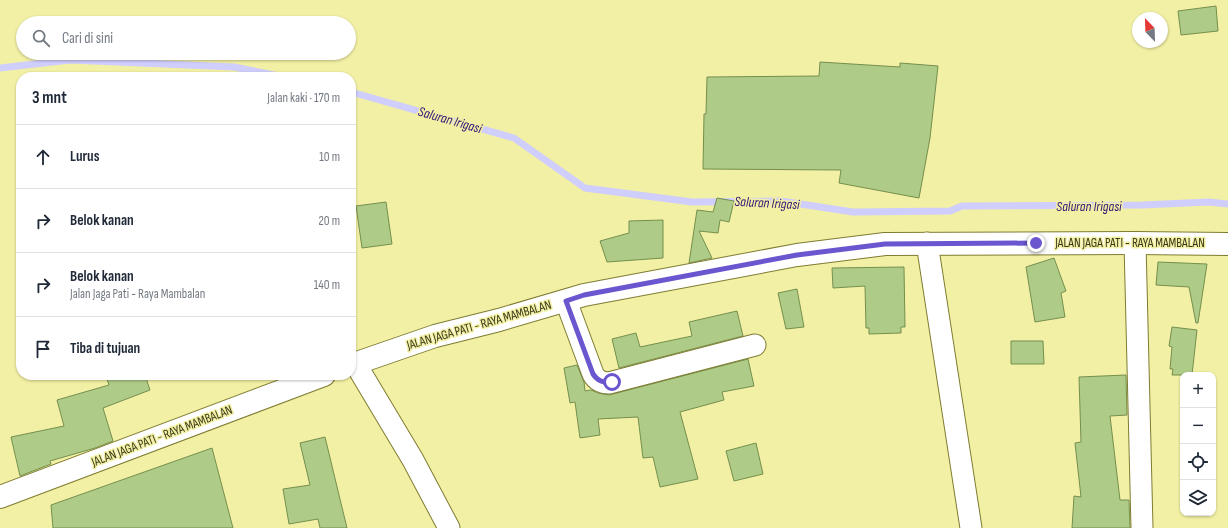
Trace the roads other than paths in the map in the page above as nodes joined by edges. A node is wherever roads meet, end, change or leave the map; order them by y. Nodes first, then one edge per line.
1 (927, 243) junction
2 (1135, 243) junction
3 (1228, 244) edge
4 (566, 301) junction
5 (755, 345) dead end
6 (356, 363) edge
7 (356, 369) edge
8 (308, 380) edge
9 (0, 497) edge
10 (449, 528) edge
11 (971, 528) edge
12 (1142, 528) edge

1 - 2 street, JALAN JAGA PATI - RAYA MAMBALAN
1 - 4 street, JALAN JAGA PATI - RAYA MAMBALAN
1 - 11 street
2 - 3 street, JALAN JAGA PATI - RAYA MAMBALAN
2 - 12 street
4 - 5 street
4 - 6 street, JALAN JAGA PATI - RAYA MAMBALAN
7 - 10 street
8 - 9 street, JALAN JAGA PATI - RAYA MAMBALAN

